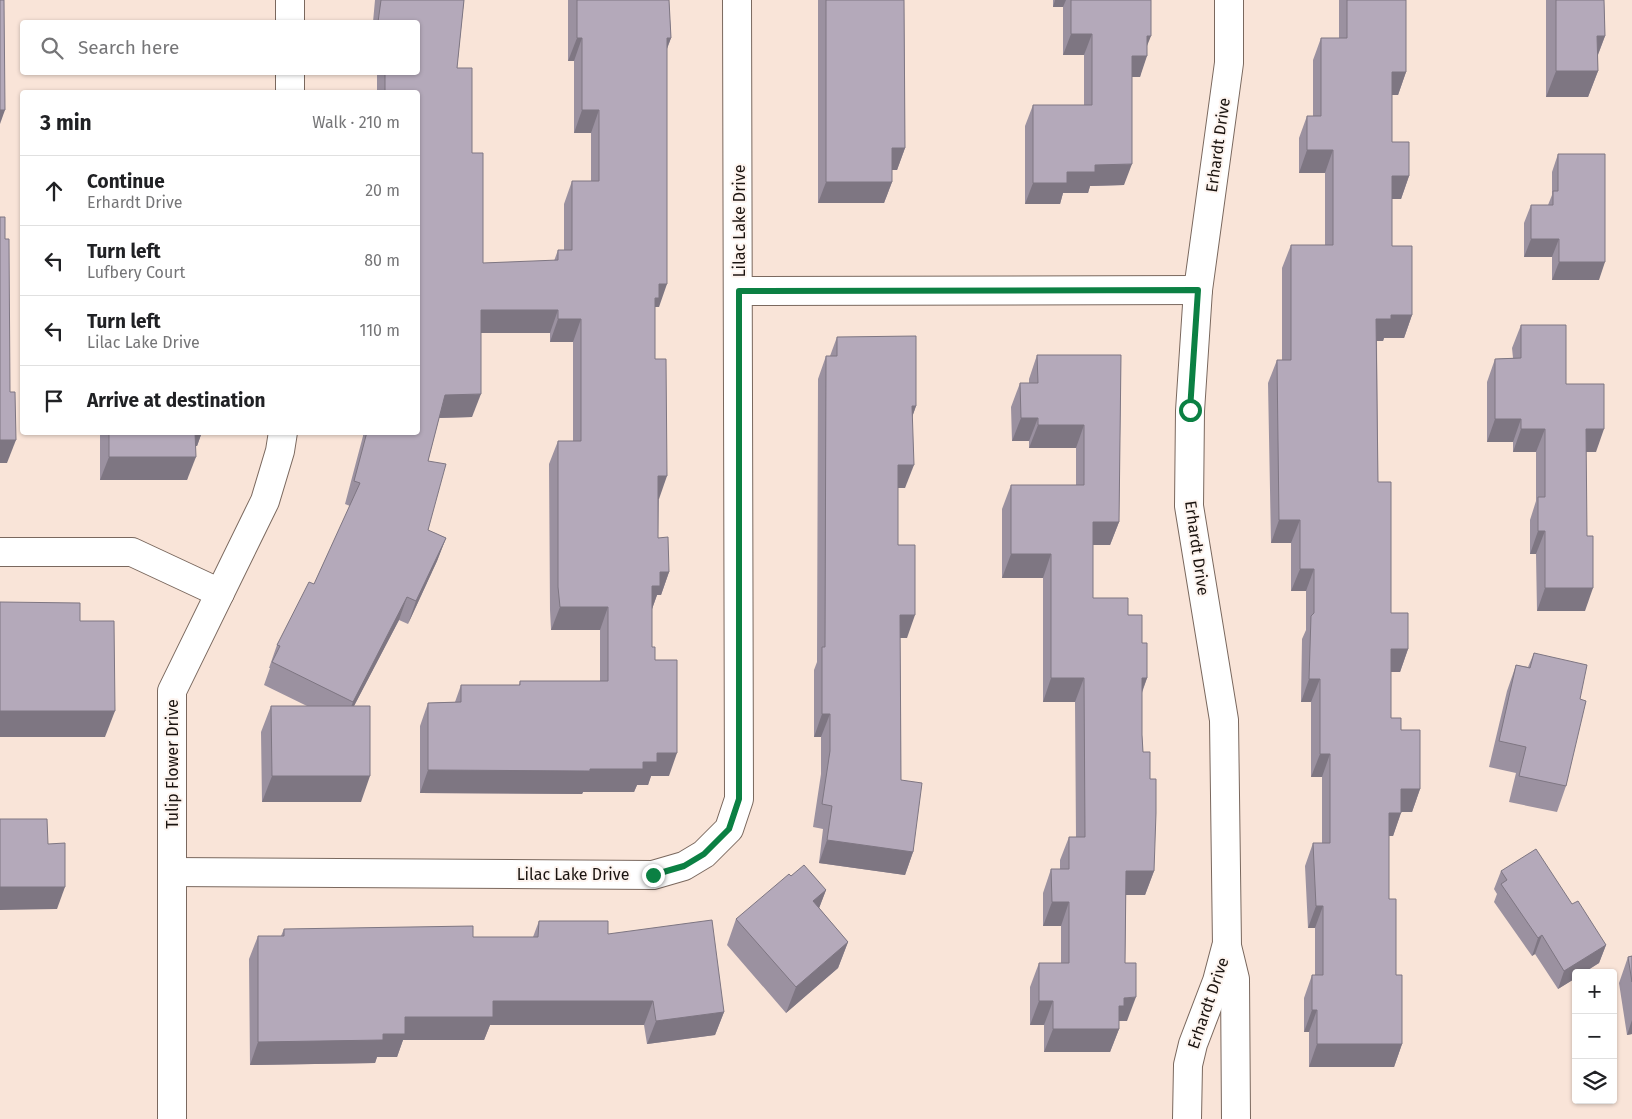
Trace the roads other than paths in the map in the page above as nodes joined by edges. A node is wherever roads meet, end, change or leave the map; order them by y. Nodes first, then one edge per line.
1 (290, 0) edge
2 (737, 0) edge
3 (1229, 0) edge
4 (290, 20) edge
5 (290, 75) edge
6 (290, 90) edge
7 (1198, 290) junction
8 (739, 291) junction
9 (283, 435) edge
10 (0, 552) edge
11 (220, 593) junction
12 (172, 872) junction
13 (1227, 946) junction
14 (172, 1119) edge
15 (1187, 1119) edge
16 (1236, 1119) edge

1 - 4 street
2 - 8 street, Lilac Lake Drive
3 - 7 street, Erhardt Drive
5 - 6 street
7 - 8 street
7 - 13 street, Erhardt Drive
8 - 12 street, Lilac Lake Drive
9 - 11 street, Tulip Flower Drive
10 - 11 street
11 - 12 street, Tulip Flower Drive
12 - 14 street, Tulip Flower Drive
13 - 15 street, Erhardt Drive
13 - 16 street, Erhardt Drive

